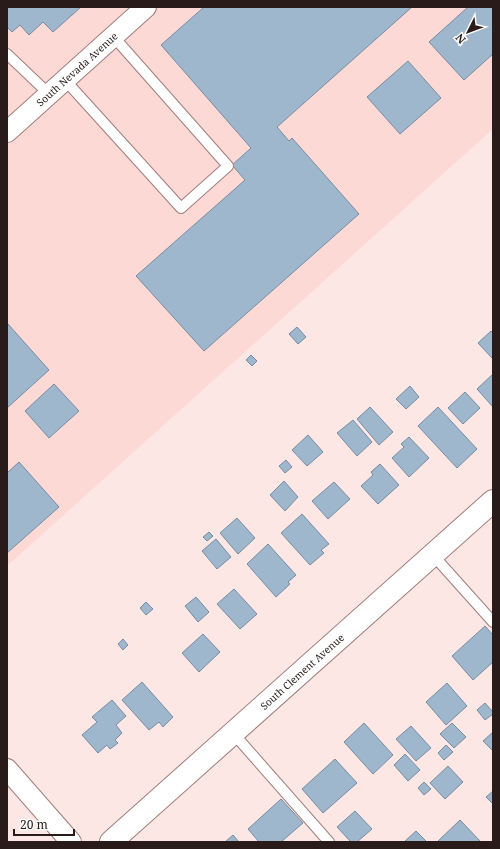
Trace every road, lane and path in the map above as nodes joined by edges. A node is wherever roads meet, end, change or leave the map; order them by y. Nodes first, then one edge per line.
1 (146, 7) edge
2 (113, 36) junction
3 (7, 54) edge
4 (65, 80) junction
5 (49, 94) junction
6 (7, 132) edge
7 (493, 501) edge
8 (433, 555) junction
9 (493, 622) edge
10 (233, 733) junction
11 (7, 769) edge
12 (71, 842) edge
13 (111, 842) edge
14 (329, 842) edge

1 - 2 street, South Nevada Avenue
2 - 4 street, South Nevada Avenue
2 - 4 lane
3 - 5 lane
4 - 5 street, South Nevada Avenue
5 - 6 street, South Nevada Avenue
7 - 8 street, South Clement Avenue
8 - 9 lane
8 - 10 street, South Clement Avenue
10 - 13 street, South Clement Avenue
10 - 14 lane
11 - 12 street

